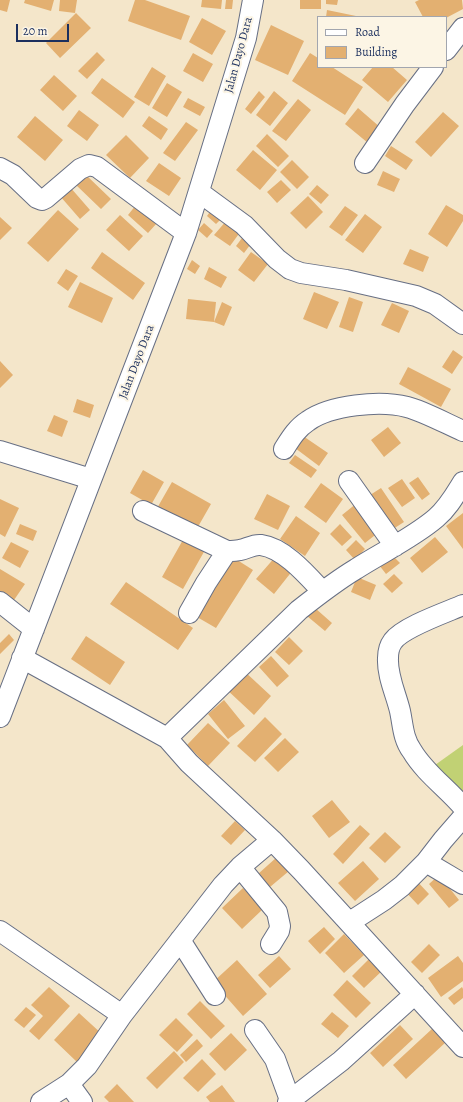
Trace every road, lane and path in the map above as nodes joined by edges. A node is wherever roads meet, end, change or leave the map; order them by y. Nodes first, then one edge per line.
1 (253, 0) edge
2 (463, 28) edge
3 (447, 49) edge
4 (432, 68) edge
5 (365, 163) dead end
6 (0, 168) edge
7 (199, 192) junction
8 (186, 233) junction
9 (463, 324) edge
10 (463, 432) edge
11 (284, 449) dead end
12 (0, 452) edge
13 (91, 479) junction
14 (349, 481) dead end
15 (460, 494) edge
16 (143, 511) dead end
17 (395, 546) junction
18 (227, 551) junction
19 (322, 591) junction
20 (0, 602) edge
21 (463, 605) edge
22 (189, 613) dead end
23 (34, 629) junction
24 (22, 658) junction
25 (0, 717) edge
26 (167, 738) junction
27 (463, 807) edge
28 (463, 817) edge
29 (272, 840) junction
30 (426, 862) junction
31 (240, 867) junction
32 (463, 884) edge
33 (350, 922) junction
34 (0, 931) edge
35 (180, 940) junction
36 (271, 944) dead end
37 (415, 994) junction
38 (215, 995) dead end
39 (122, 1015) junction
40 (254, 1030) dead end
41 (463, 1047) edge
42 (69, 1084) junction
43 (289, 1101) edge
44 (42, 1102) edge
45 (82, 1102) edge

1 - 7 street, Jalan Dayo Dara
2 - 3 street
4 - 5 street
6 - 8 street
7 - 8 street, Jalan Dayo Dara
7 - 9 street
8 - 13 street, Jalan Dayo Dara
10 - 11 street
12 - 13 street
13 - 23 street, Jalan Dayo Dara
14 - 17 street
15 - 17 street
16 - 18 street
17 - 19 street
18 - 19 street
18 - 22 street
19 - 26 street
20 - 23 street
21 - 27 street
23 - 24 street, Jalan Dayo Dara
24 - 25 street, Jalan Dayo Dara
24 - 26 street
26 - 29 street
28 - 30 street
29 - 31 street
29 - 33 street
30 - 32 street
30 - 33 street
31 - 35 street
31 - 36 street
33 - 37 street
34 - 39 street
35 - 38 street
35 - 39 street
37 - 41 street
37 - 43 street
39 - 42 street
40 - 43 street
42 - 44 street
42 - 45 street

